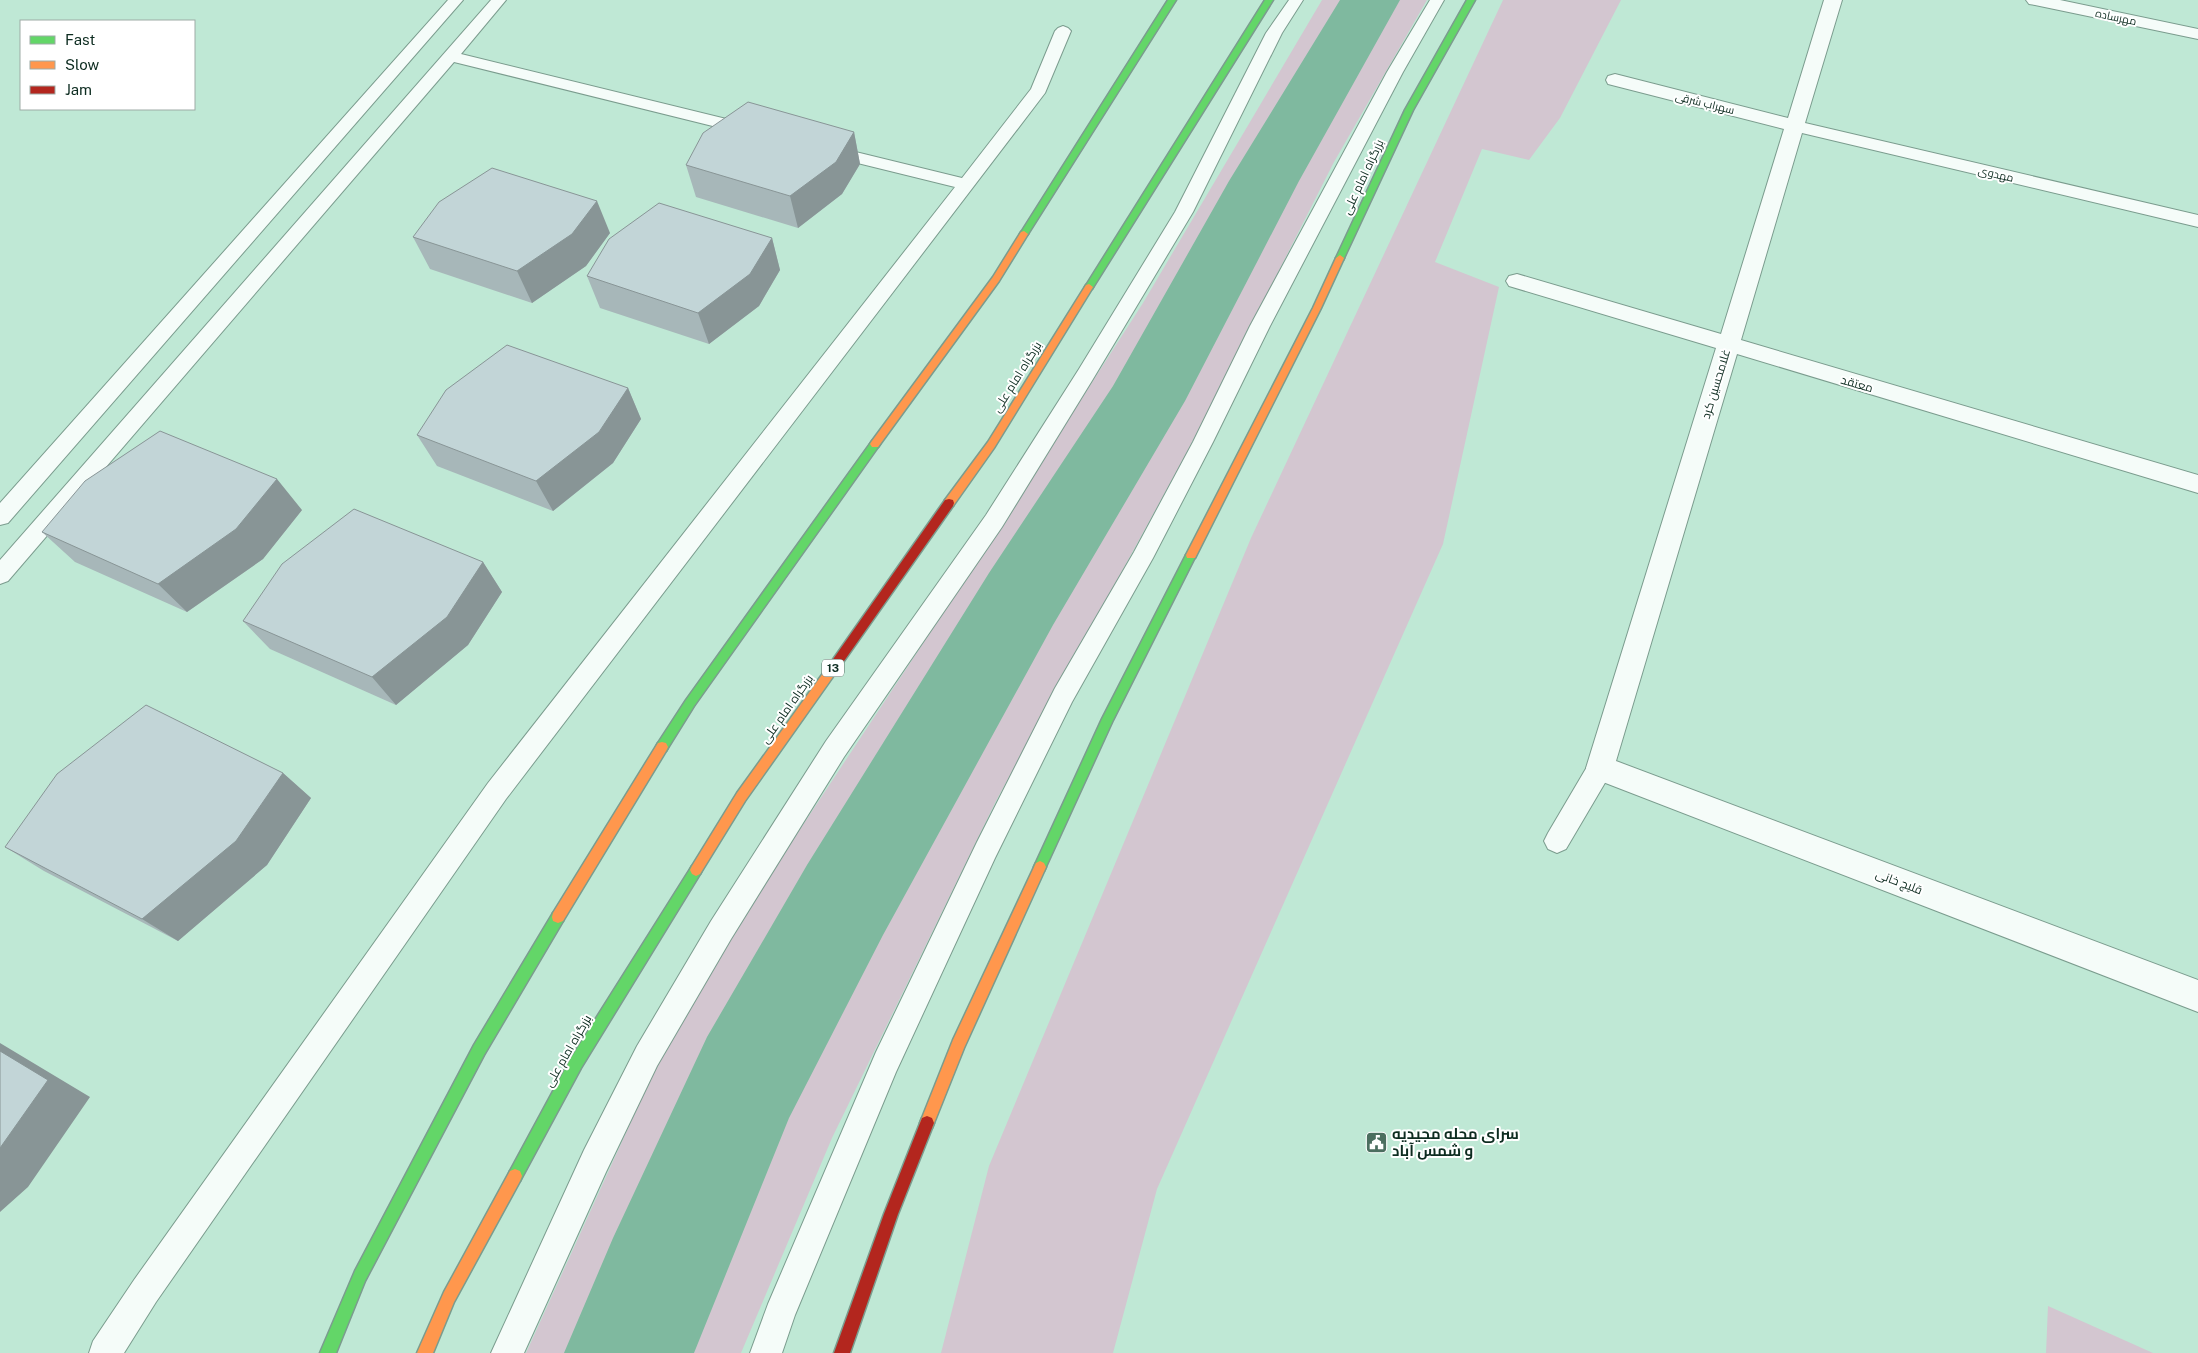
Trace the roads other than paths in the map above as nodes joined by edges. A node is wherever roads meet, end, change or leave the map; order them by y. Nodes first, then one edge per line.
1 (456, 0) edge
2 (499, 0) edge
3 (1172, 0) edge
4 (1269, 0) edge
5 (1296, 0) edge
6 (1437, 0) edge
7 (1471, 0) edge
8 (1833, 0) edge
9 (2035, 0) edge
10 (1063, 31) dead end
11 (2198, 34) edge
12 (450, 56) junction
13 (1615, 80) dead end
14 (1795, 126) junction
15 (766, 134) edge
16 (813, 146) edge
17 (966, 184) junction
18 (2198, 221) edge
19 (1517, 281) dead end
20 (1728, 346) junction
21 (2198, 484) edge
22 (0, 517) edge
23 (0, 575) edge
24 (1600, 768) junction
25 (1557, 840) dead end
26 (2198, 996) edge
27 (105, 1353) edge
28 (328, 1353) edge
29 (425, 1353) edge
30 (507, 1353) edge
31 (766, 1353) edge
32 (842, 1353) edge

1 - 22 lane
2 - 12 lane
3 - 28 highway
4 - 29 highway, بزرگراه امام علی / 13
5 - 30 lane
6 - 31 lane
7 - 32 highway, بزرگراه امام علی
8 - 14 street, غلامحسین کرد
9 - 11 street, مهرساده
10 - 17 lane
12 - 15 lane
12 - 23 lane
13 - 14 street, سهراب شرقی
14 - 18 street, مهدوی
14 - 20 street, غلامحسین کرد
16 - 17 lane
17 - 27 lane
19 - 20 street, معتقد
20 - 21 street, معتقد
20 - 24 street, غلامحسین کرد
24 - 25 lane
24 - 26 street, قلیچ خانی

